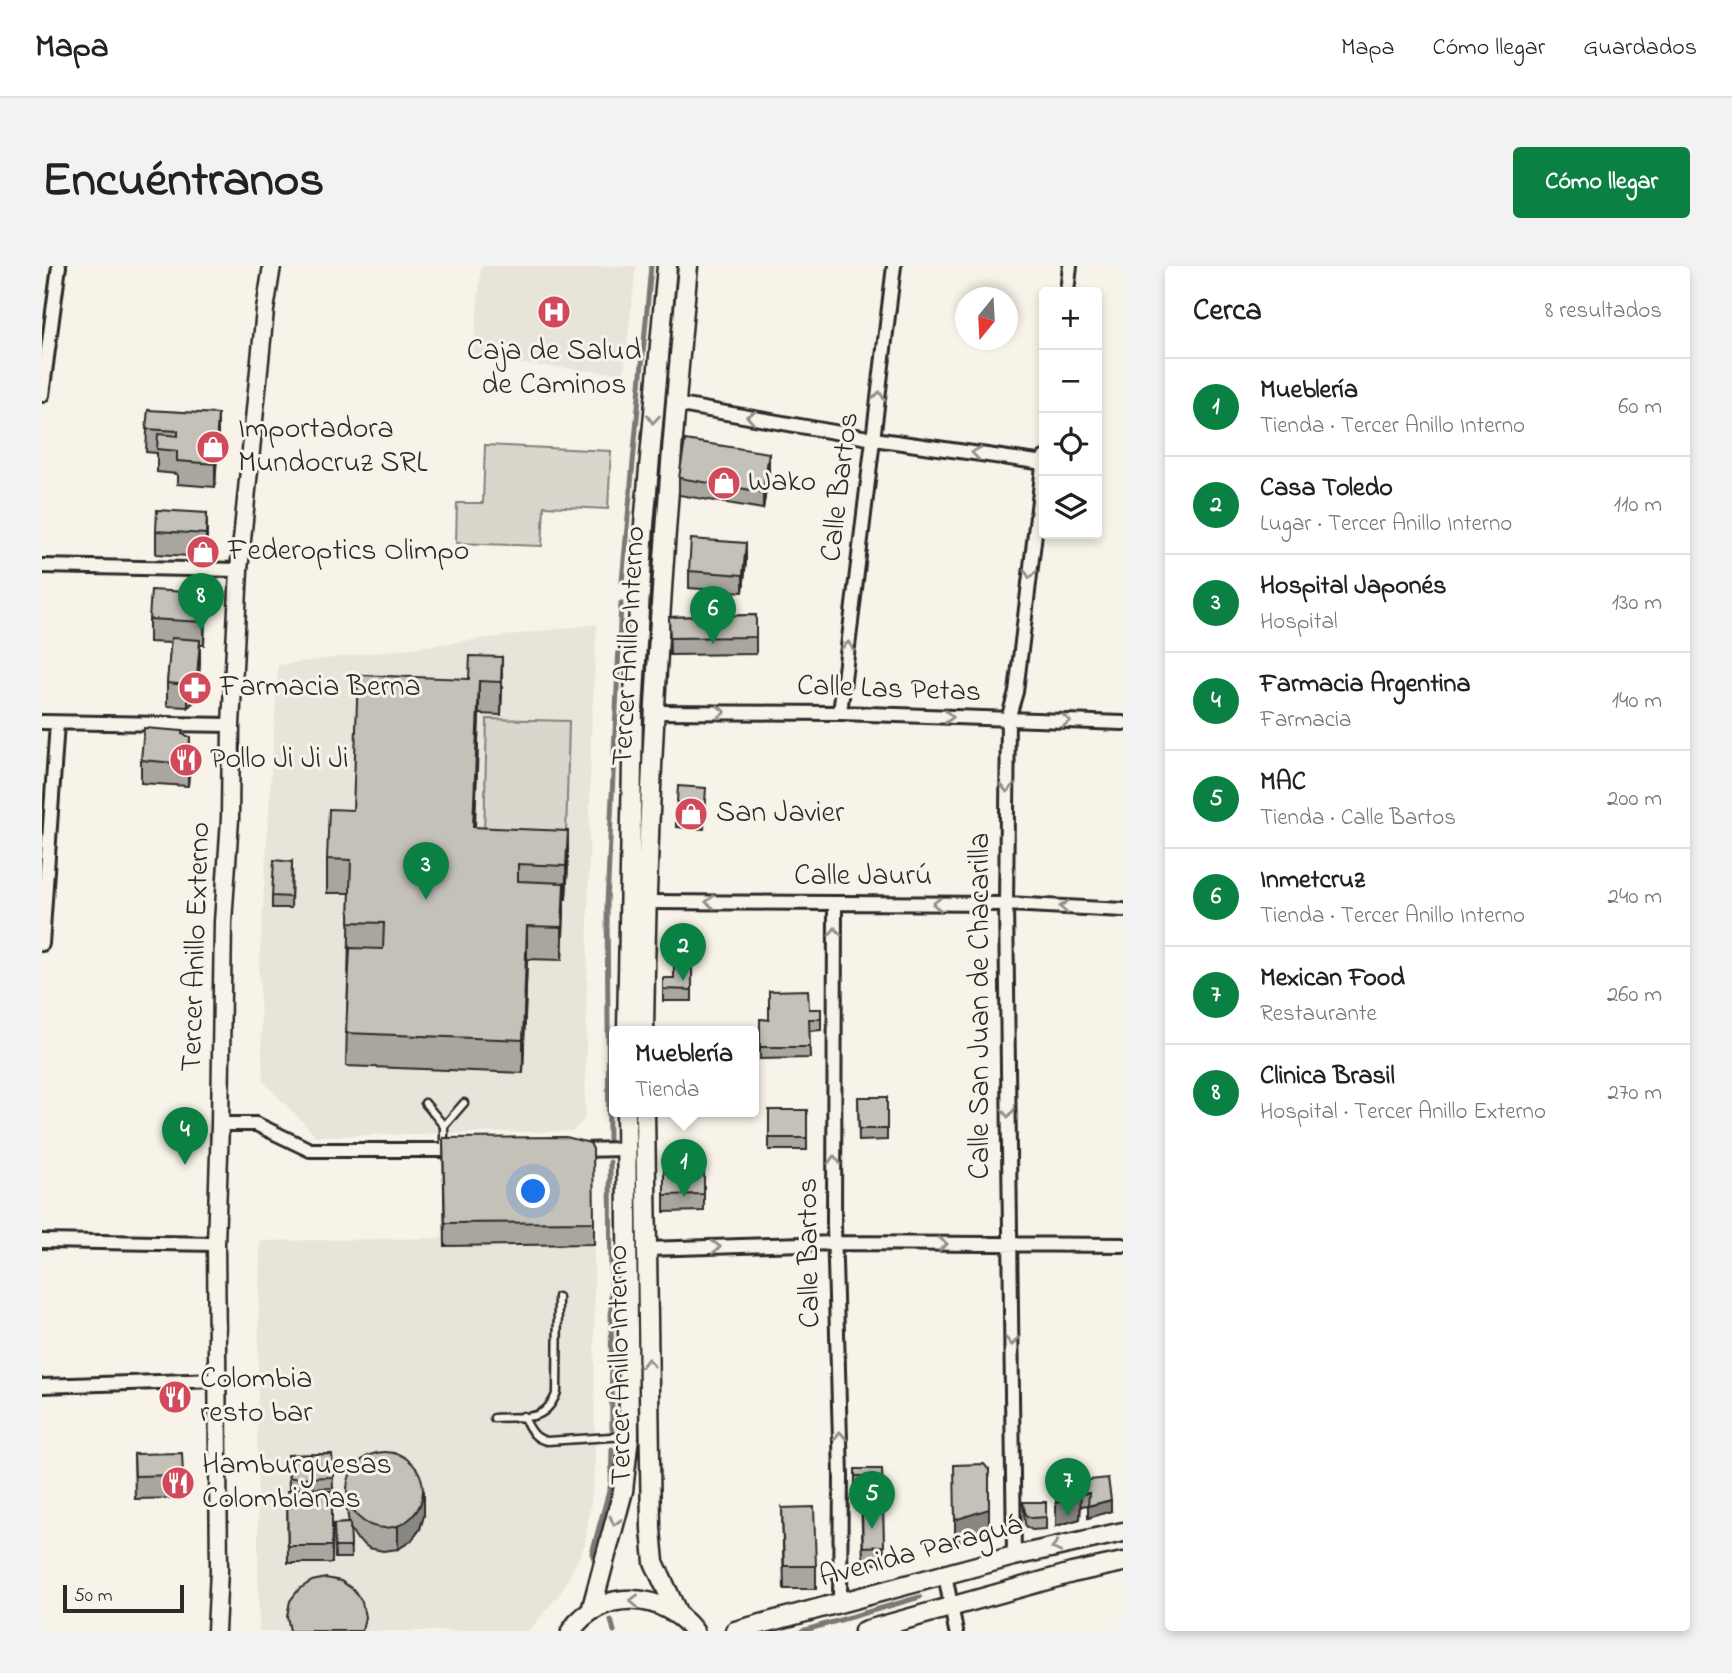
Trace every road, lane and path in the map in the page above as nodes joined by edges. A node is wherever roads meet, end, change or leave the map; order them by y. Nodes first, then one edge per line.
1 (59, 266) edge
2 (272, 266) edge
3 (667, 266) edge
4 (677, 266) edge
5 (688, 266) edge
6 (894, 266) edge
7 (1070, 266) edge
8 (1067, 287) edge
9 (42, 395) edge
10 (675, 404) junction
11 (874, 439) junction
12 (650, 457) junction
13 (1039, 459) edge
14 (1042, 476) edge
15 (645, 525) junction
16 (42, 566) edge
17 (239, 570) junction
18 (663, 571) junction
19 (653, 712) junction
20 (840, 713) junction
21 (1008, 719) junction
22 (42, 723) edge
23 (57, 723) junction
24 (1123, 723) edge
25 (231, 725) junction
26 (645, 902) junction
27 (835, 903) junction
28 (1006, 904) junction
29 (1123, 910) edge
30 (645, 920) junction
31 (42, 944) edge
32 (629, 954) junction
33 (627, 1026) edge
34 (637, 1026) edge
35 (644, 1026) edge
36 (425, 1103) dead end
37 (464, 1103) dead end
38 (626, 1117) edge
39 (641, 1117) edge
40 (642, 1117) edge
41 (220, 1124) junction
42 (444, 1126) junction
43 (625, 1149) junction
44 (444, 1150) junction
45 (472, 1150) edge
46 (568, 1150) edge
47 (42, 1241) edge
48 (835, 1243) junction
49 (215, 1244) junction
50 (1009, 1245) junction
51 (1123, 1245) edge
52 (647, 1249) junction
53 (558, 1297) dead end
54 (648, 1335) junction
55 (217, 1381) junction
56 (42, 1386) edge
57 (523, 1416) junction
58 (494, 1418) dead end
59 (629, 1436) junction
60 (1123, 1532) edge
61 (1014, 1556) junction
62 (1123, 1562) edge
63 (945, 1575) junction
64 (840, 1602) junction
65 (953, 1606) junction
66 (591, 1611) junction
67 (677, 1612) junction
68 (571, 1629) edge
69 (216, 1631) edge
70 (694, 1631) edge
71 (735, 1631) edge
72 (864, 1631) edge
73 (956, 1631) edge

1 - 9 street
2 - 17 street, Tercer Anillo Externo
3 -> 12 main road, Tercer Anillo Interno
4 - 10 main road
5 - 10 main road, Tercer Anillo Interno
11 -> 6 street, Calle Bartos
7 - 8 street
11 -> 10 street
10 - 18 main road, Tercer Anillo Interno
13 -> 11 street
20 -> 11 street, Calle Bartos
12 - 15 main road, Tercer Anillo Interno
12 - 18 main road
14 -> 21 street, Calle San Juan de Chacarilla
15 - 19 main road
15 - 32 main road, Tercer Anillo Interno
16 - 17 street
17 - 25 street, Tercer Anillo Externo
18 - 19 main road, Tercer Anillo Interno
19 -> 20 street, Calle Las Petas
19 - 26 main road, Tercer Anillo Interno
19 - 32 main road
20 -> 21 street, Calle Las Petas
21 -> 24 street, Calle Las Petas
21 -> 28 street, Calle San Juan de Chacarilla
22 - 23 street
23 - 25 street
23 - 31 street
25 - 41 street, Tercer Anillo Externo
27 -> 26 street, Calle Jaurú
26 - 30 main road, Tercer Anillo Interno
28 -> 27 street, Calle Jaurú
48 -> 27 street, Calle Bartos
29 -> 28 street, Calle Jaurú
28 -> 50 street, Calle San Juan de Chacarilla
30 - 34 main road
30 - 35 main road, Tercer Anillo Interno
32 - 33 main road, Tercer Anillo Interno
36 - 42 lane
37 - 42 lane
38 - 43 main road, Tercer Anillo Interno
39 - 43 main road
40 - 52 main road, Tercer Anillo Interno
41 - 44 street
41 - 49 street, Tercer Anillo Externo
42 - 44 lane
43 - 46 street
43 - 54 main road
43 - 59 main road, Tercer Anillo Interno
44 - 45 street
47 - 49 street
48 -> 50 street
52 -> 48 street
64 -> 48 street, Calle Bartos
49 - 55 street, Tercer Anillo Externo
50 - 51 street
50 -> 61 street, Calle San Juan de Chacarilla
52 - 54 main road, Tercer Anillo Interno
53 - 57 lane
67 -> 54 main road, Tercer Anillo Interno
55 - 56 street
55 - 69 street, Tercer Anillo Externo
57 - 58 lane
57 - 59 lane
59 -> 66 main road, Tercer Anillo Interno
60 -> 61 main road, Avenida Paraguá
61 - 63 main road, Avenida Paraguá
62 - 65 main road, Avenida Paraguá
63 - 64 main road, Avenida Paraguá
63 - 65 street
64 - 71 main road, Avenida Paraguá
65 - 72 main road, Avenida Paraguá
65 - 73 street
67 -> 66 main road, Tercer Anillo Interno
66 - 68 main road, Tercer Anillo Interno
67 - 70 main road, Tercer Anillo Interno

